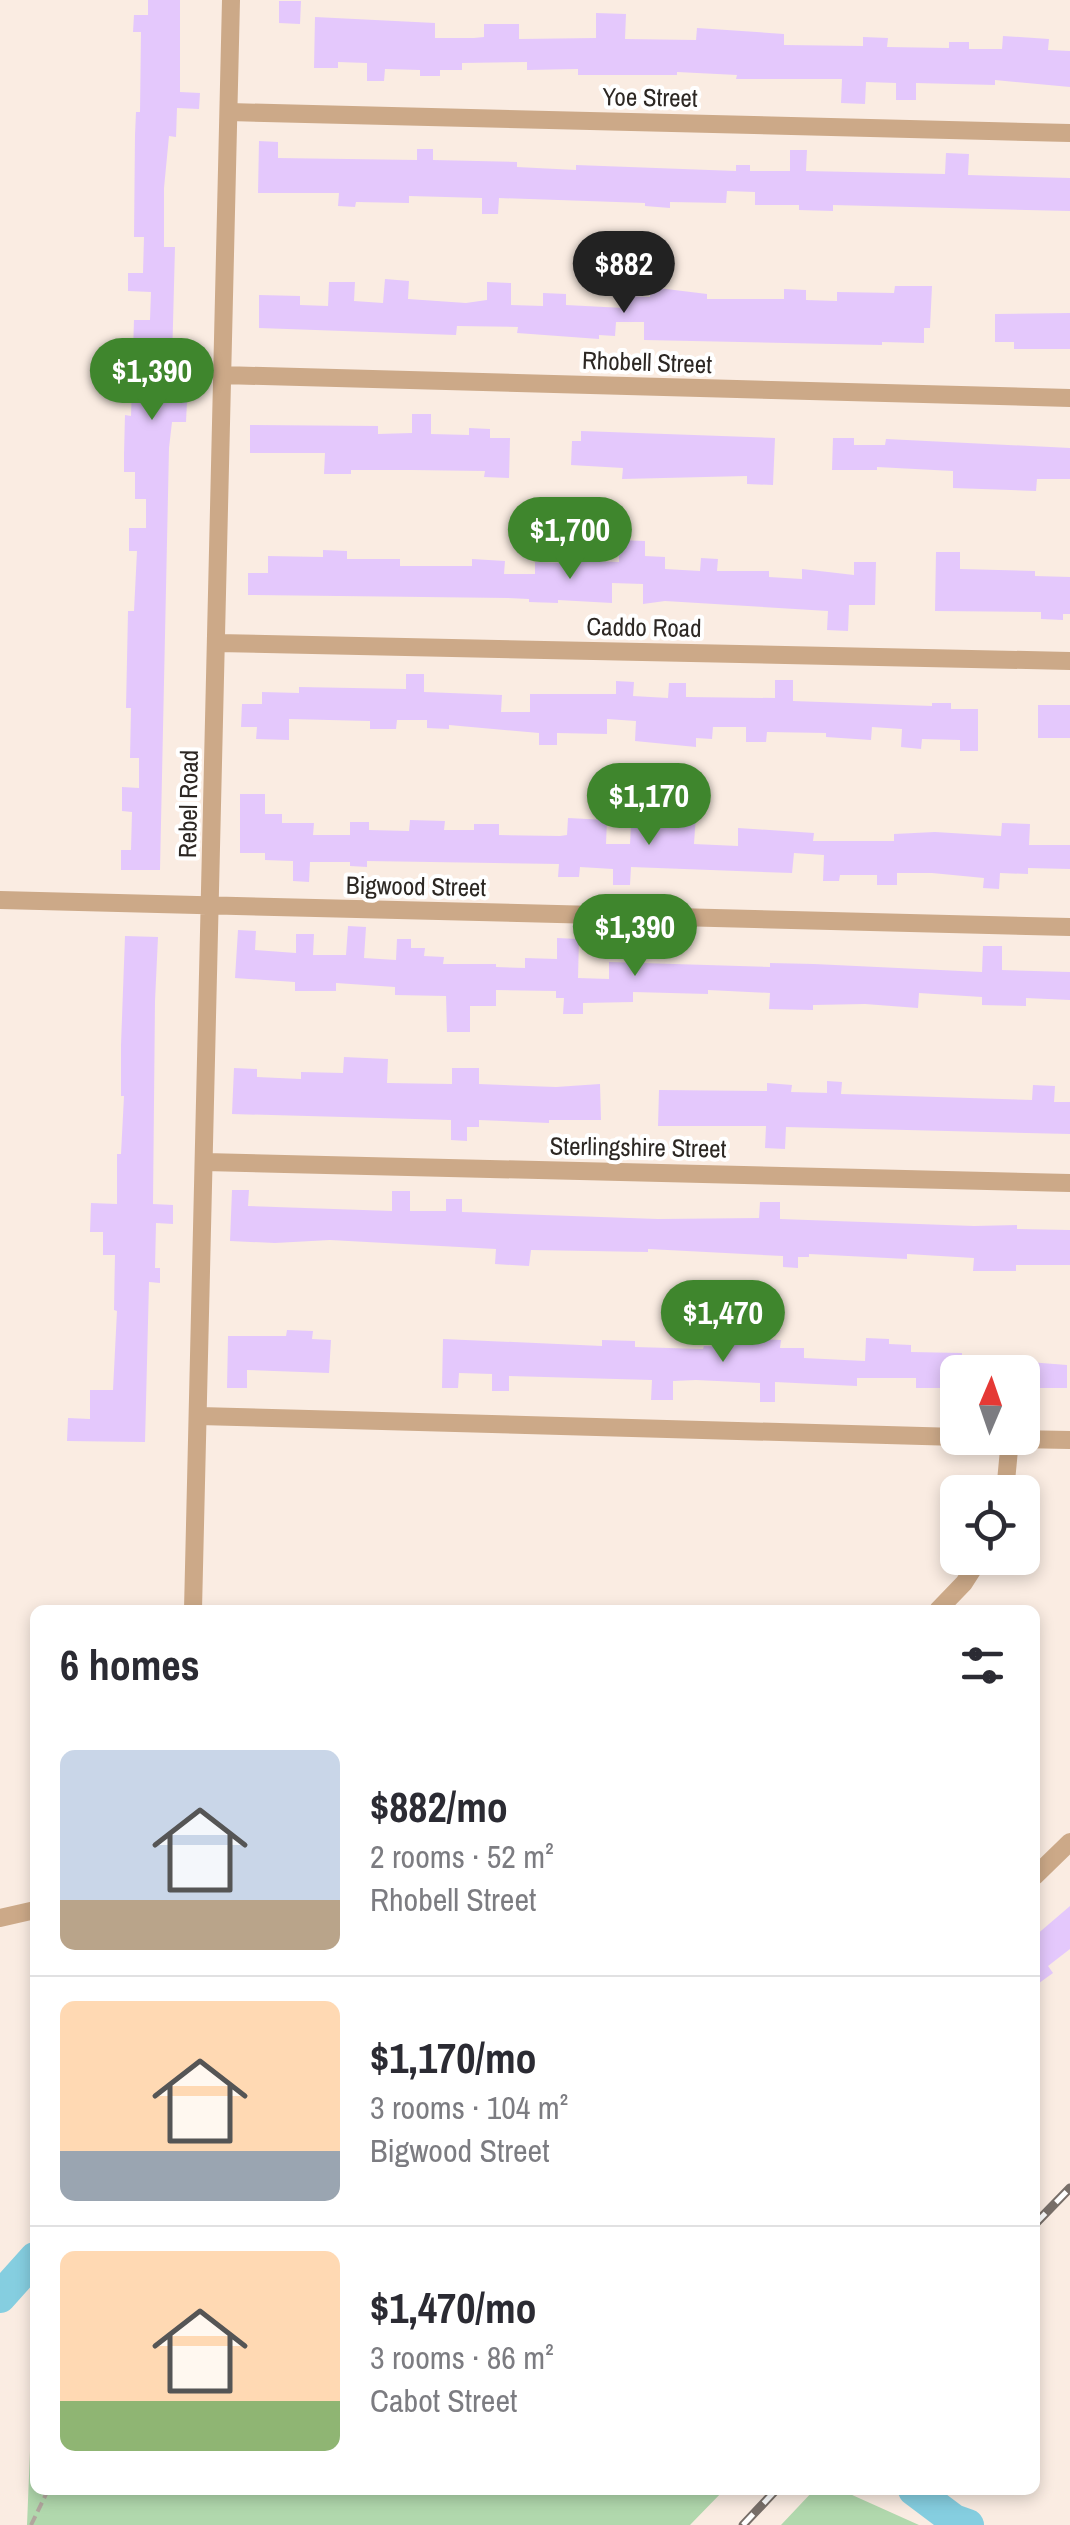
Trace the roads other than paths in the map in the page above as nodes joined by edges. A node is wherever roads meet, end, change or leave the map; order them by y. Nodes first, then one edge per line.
1 (231, 0) edge
2 (229, 112) junction
3 (1070, 133) edge
4 (222, 375) junction
5 (1070, 398) edge
6 (216, 643) junction
7 (1070, 661) edge
8 (0, 900) edge
9 (210, 906) junction
10 (1070, 927) edge
11 (205, 1162) junction
12 (1070, 1182) edge
13 (199, 1416) junction
14 (940, 1437) edge
15 (1040, 1439) edge
16 (1070, 1440) edge
17 (970, 1575) edge
18 (193, 1605) edge
19 (943, 1605) edge
20 (1070, 1842) edge
21 (1040, 1871) edge
22 (30, 1911) edge
23 (0, 1918) edge

1 - 2 street, Rebel Road
2 - 3 street, Yoe Street
2 - 4 street, Rebel Road
4 - 5 street, Rhobell Street
4 - 6 street, Rebel Road
6 - 7 street, Caddo Road
6 - 9 street, Rebel Road
8 - 9 street, Bigwood Street
9 - 10 street, Bigwood Street
9 - 11 street, Rebel Road
11 - 12 street, Sterlingshire Street
11 - 13 street, Rebel Road
13 - 14 street
13 - 18 street, Rebel Road
15 - 16 street
17 - 19 street
20 - 21 street
22 - 23 street

